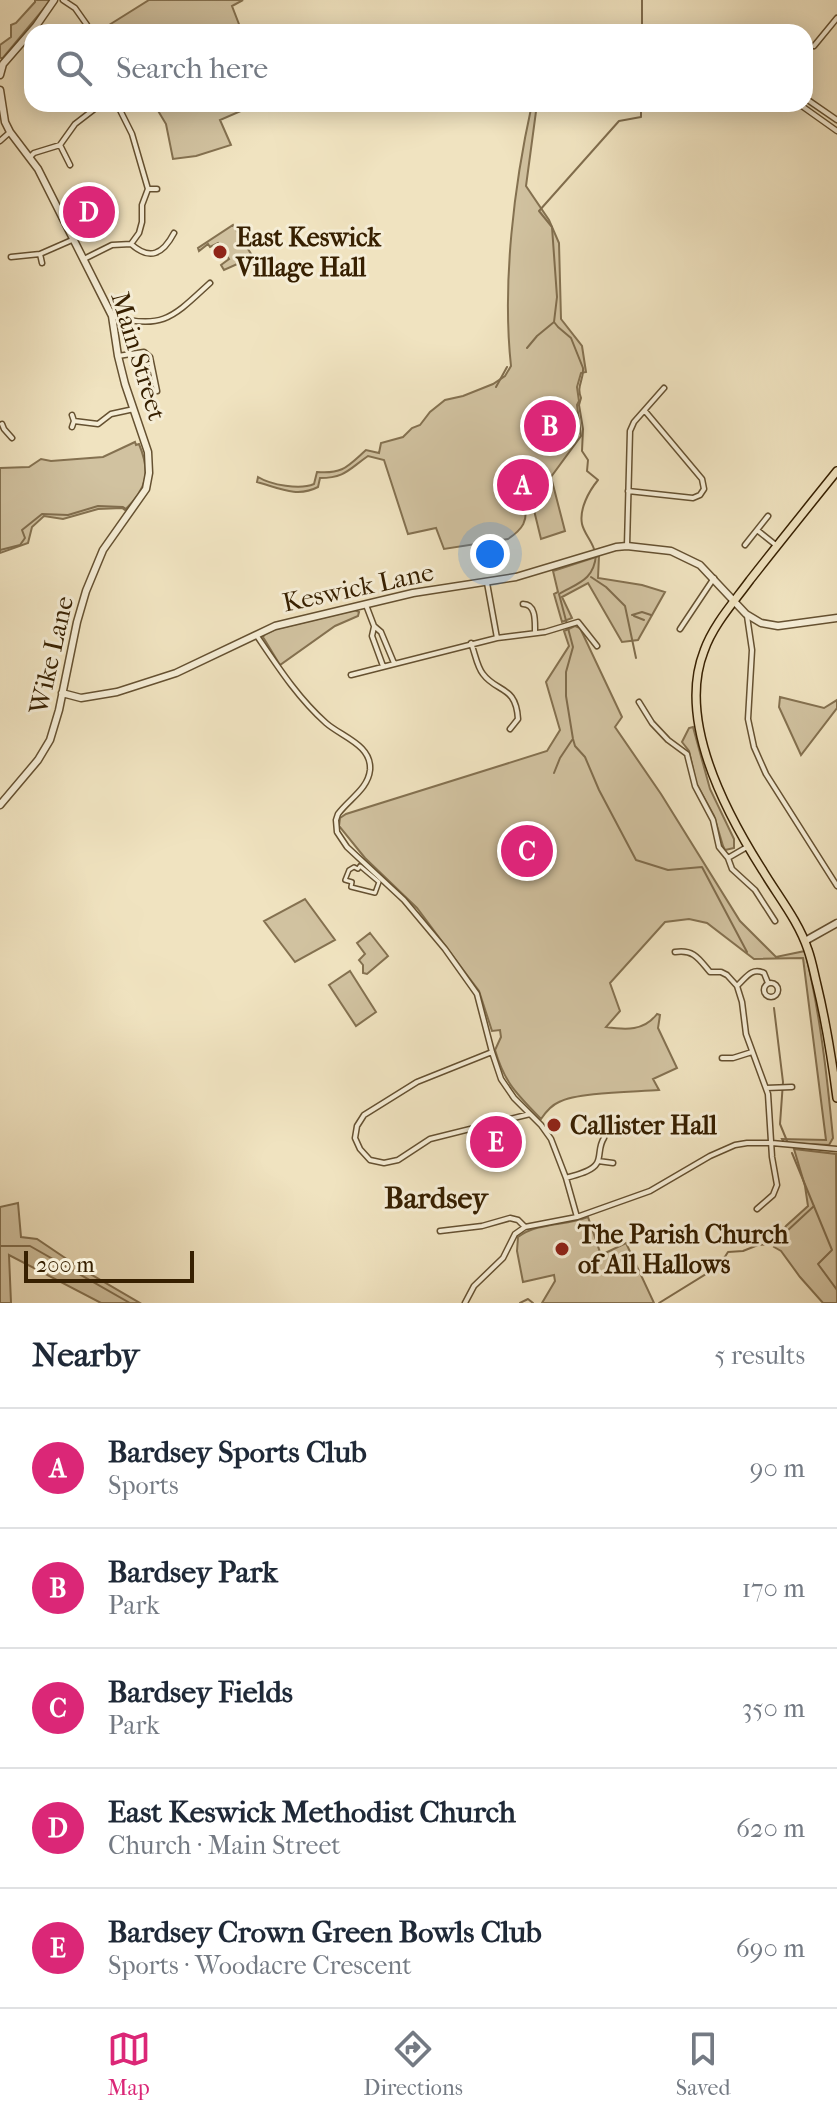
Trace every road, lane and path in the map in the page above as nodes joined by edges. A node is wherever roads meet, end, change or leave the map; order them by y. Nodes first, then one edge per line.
1 (54, 0) edge
2 (63, 0) edge
3 (837, 18) edge
4 (37, 24) edge
5 (86, 24) edge
6 (24, 39) edge
7 (814, 46) dead end
8 (1, 63) edge
9 (0, 75) edge
10 (0, 90) edge
11 (813, 104) edge
12 (91, 112) edge
13 (121, 112) edge
14 (810, 112) edge
15 (837, 120) edge
16 (837, 131) edge
17 (10, 132) junction
18 (0, 141) edge
19 (60, 145) junction
20 (30, 157) junction
21 (70, 165) dead end
22 (148, 189) junction
23 (157, 189) dead end
24 (174, 233) dead end
25 (75, 239) junction
26 (131, 244) junction
27 (40, 254) junction
28 (11, 257) dead end
29 (84, 259) junction
30 (42, 263) dead end
31 (210, 283) dead end
32 (112, 316) junction
33 (155, 350) dead end
34 (118, 356) junction
35 (148, 356) junction
36 (664, 388) dead end
37 (157, 391) dead end
38 (134, 409) junction
39 (645, 411) junction
40 (73, 421) dead end
41 (2, 429) edge
42 (12, 438) dead end
43 (837, 471) edge
44 (628, 491) junction
45 (130, 512) joint
46 (768, 516) dead end
47 (757, 530) junction
48 (745, 545) dead end
49 (627, 546) junction
50 (777, 546) junction
51 (714, 578) junction
52 (487, 583) junction
53 (735, 600) junction
54 (523, 604) dead end
55 (366, 605) junction
56 (746, 614) junction
57 (837, 618) edge
58 (374, 626) junction
59 (680, 629) dead end
60 (535, 631) junction
61 (256, 634) junction
62 (497, 638) junction
63 (471, 643) junction
64 (597, 646) dead end
65 (394, 663) junction
66 (383, 666) junction
67 (351, 675) dead end
68 (62, 693) junction
69 (77, 698) junction
70 (639, 702) dead end
71 (59, 710) junction
72 (510, 729) dead end
73 (0, 805) edge
74 (747, 847) junction
75 (728, 858) junction
76 (379, 882) joint
77 (837, 886) edge
78 (775, 921) dead end
79 (837, 923) edge
80 (805, 941) junction
81 (675, 952) dead end
82 (768, 983) dead end
83 (737, 986) junction
84 (492, 1052) junction
85 (752, 1052) junction
86 (722, 1058) dead end
87 (789, 1087) dead end
88 (766, 1088) junction
89 (837, 1098) edge
90 (530, 1114) junction
91 (604, 1138) dead end
92 (772, 1143) junction
93 (837, 1149) edge
94 (598, 1161) junction
95 (613, 1163) dead end
96 (566, 1178) junction
97 (757, 1209) dead end
98 (577, 1217) junction
99 (525, 1227) junction
100 (440, 1231) dead end
101 (465, 1303) edge

1 - 4 street
2 - 5 street
3 - 7 street
6 - 8 street
8 - 9 street
10 - 17 street, Main Street
11 - 15 street
12 - 19 street
13 - 22 street
14 - 16 street
17 - 18 street
17 - 20 street, Main Street
19 - 20 street
19 - 21 street
20 - 25 street, Main Street
22 - 23 street
22 - 26 street
24 - 26 street
25 - 27 street
25 - 29 street, Main Street
26 - 29 street
27 - 28 street
27 - 30 street
29 - 32 street, Main Street
31 - 32 street
32 - 34 street, Main Street
33 - 35 street
34 - 35 street
34 - 38 street, Main Street
35 - 37 street
36 - 39 street
38 - 40 street
38 - 45 street, Main Street
39 - 44 street
39 - 44 street
41 - 42 street
43 - 50 main road
44 - 49 street
45 - 68 street, Wike Lane
46 - 47 street
47 - 48 street
47 - 50 street
49 - 51 street, Keswick Lane
49 - 52 street, Keswick Lane
50 - 53 main road
51 - 53 street, Keswick Lane
51 - 59 street
52 - 55 street, Keswick Lane
52 - 62 street
53 - 56 street, Keswick Lane
53 - 74 main road
54 - 60 street
55 - 58 street
55 - 61 street, Keswick Lane
56 - 57 street
56 - 77 street
58 - 65 street
58 - 66 street
60 - 62 street
60 - 64 street
61 - 69 street, Keswick Lane
61 - 84 street
62 - 63 street
63 - 65 street
63 - 72 street
65 - 66 street
66 - 67 street
68 - 69 street, Keswick Lane
68 - 71 street, Wike Lane
69 - 71 street, Keswick Lane
70 - 75 street
71 - 73 street, Wike Lane
74 - 75 street
74 - 80 main road
75 - 78 street
76 - 76 street
79 - 80 street
80 - 89 main road
81 - 83 street
82 - 83 street
83 - 85 street
84 - 90 street
84 - 90 street
85 - 86 street
85 - 88 street
87 - 88 street
88 - 92 street
90 - 96 street
91 - 94 street
92 - 93 street
92 - 97 street
92 - 98 street
94 - 95 street
94 - 96 street
96 - 98 street
98 - 99 street
99 - 100 street
99 - 101 street

